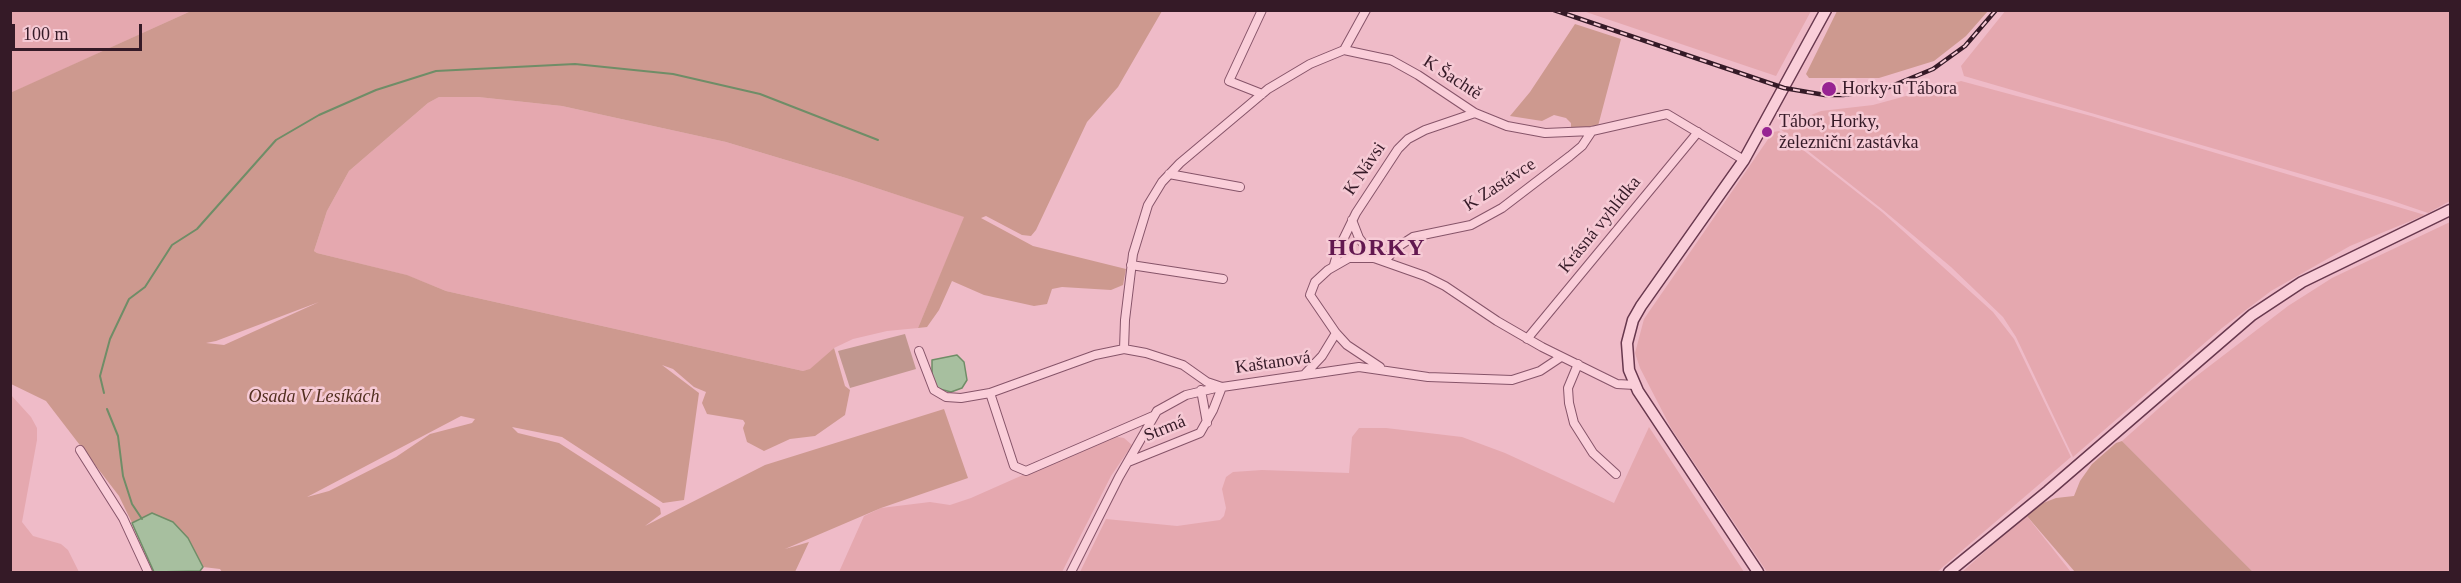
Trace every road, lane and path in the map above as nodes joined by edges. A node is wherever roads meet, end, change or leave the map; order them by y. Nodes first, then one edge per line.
1 (1262, 10) edge
2 (1366, 10) edge
3 (1826, 10) edge
4 (1344, 50) junction
5 (1262, 94) junction
6 (1475, 114) junction
7 (1592, 131) junction
8 (1698, 132) junction
9 (1744, 160) junction
10 (1169, 174) junction
11 (1240, 187) dead end
12 (2451, 210) edge
13 (1352, 220) junction
14 (1374, 258) junction
15 (1385, 261) junction
16 (1131, 265) junction
17 (1334, 265) junction
18 (1223, 279) dead end
19 (1336, 333) junction
20 (1527, 339) junction
21 (1124, 349) junction
22 (919, 351) dead end
23 (1561, 357) junction
24 (1578, 364) junction
25 (1385, 370) junction
26 (1304, 376) junction
27 (1635, 385) junction
28 (1222, 387) junction
29 (1201, 390) junction
30 (990, 393) junction
31 (1153, 416) junction
32 (1207, 423) junction
33 (80, 450) dead end
34 (1128, 462) junction
35 (1616, 474) dead end
36 (148, 573) edge
37 (1071, 573) edge
38 (1758, 573) edge
39 (1949, 573) edge

1 - 5 street
2 - 4 street
3 - 9 street
4 - 5 street
4 - 6 street, K Šachtě
5 - 10 street
6 - 7 street, K Šachtě
6 - 13 street, K Návsi
7 - 8 street, K Šachtě
7 - 15 street, K Zastávce
8 - 9 street, K Šachtě
8 - 20 street, Krásná vyhlídka
9 - 27 street
10 - 11 street
10 - 16 street
12 - 39 street
13 - 14 street, K Návsi
13 - 17 street, K Návsi
14 - 15 street
14 - 17 street
15 - 20 street
16 - 18 street
16 - 21 street
17 - 19 street, K Návsi
19 - 25 street, K Návsi
19 - 26 street
20 - 23 street
21 - 28 street, Kaštanová
21 - 30 street, Kaštanová
22 - 30 street, Kaštanová
23 - 24 street
23 - 25 street, Kaštanová
24 - 27 street
24 - 35 street
25 - 26 street, Kaštanová
26 - 28 street, Kaštanová
27 - 38 street
28 - 29 street
28 - 32 street, Strmá
29 - 31 street
29 - 32 street
30 - 31 street
31 - 34 street
32 - 34 street, Strmá
33 - 36 street
34 - 37 street

